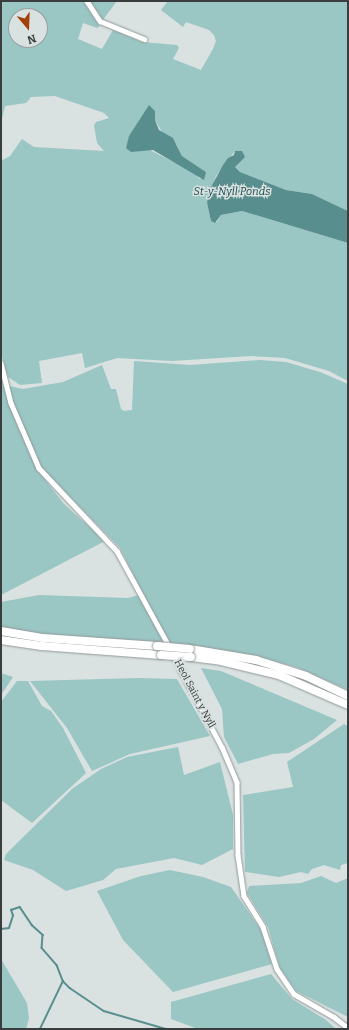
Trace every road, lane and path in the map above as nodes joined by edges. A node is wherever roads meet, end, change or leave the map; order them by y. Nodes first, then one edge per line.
1 (87, 1) edge
2 (144, 39) dead end
3 (1, 363) edge
4 (1, 631) edge
5 (1, 640) edge
6 (190, 653) junction
7 (348, 696) edge
8 (348, 705) edge
9 (348, 1028) edge

1 - 2 street
3 - 9 street, Heol Saint y Nyll
4 - 6 highway, bridge
5 - 6 highway, bridge
6 - 7 highway
6 - 8 highway

